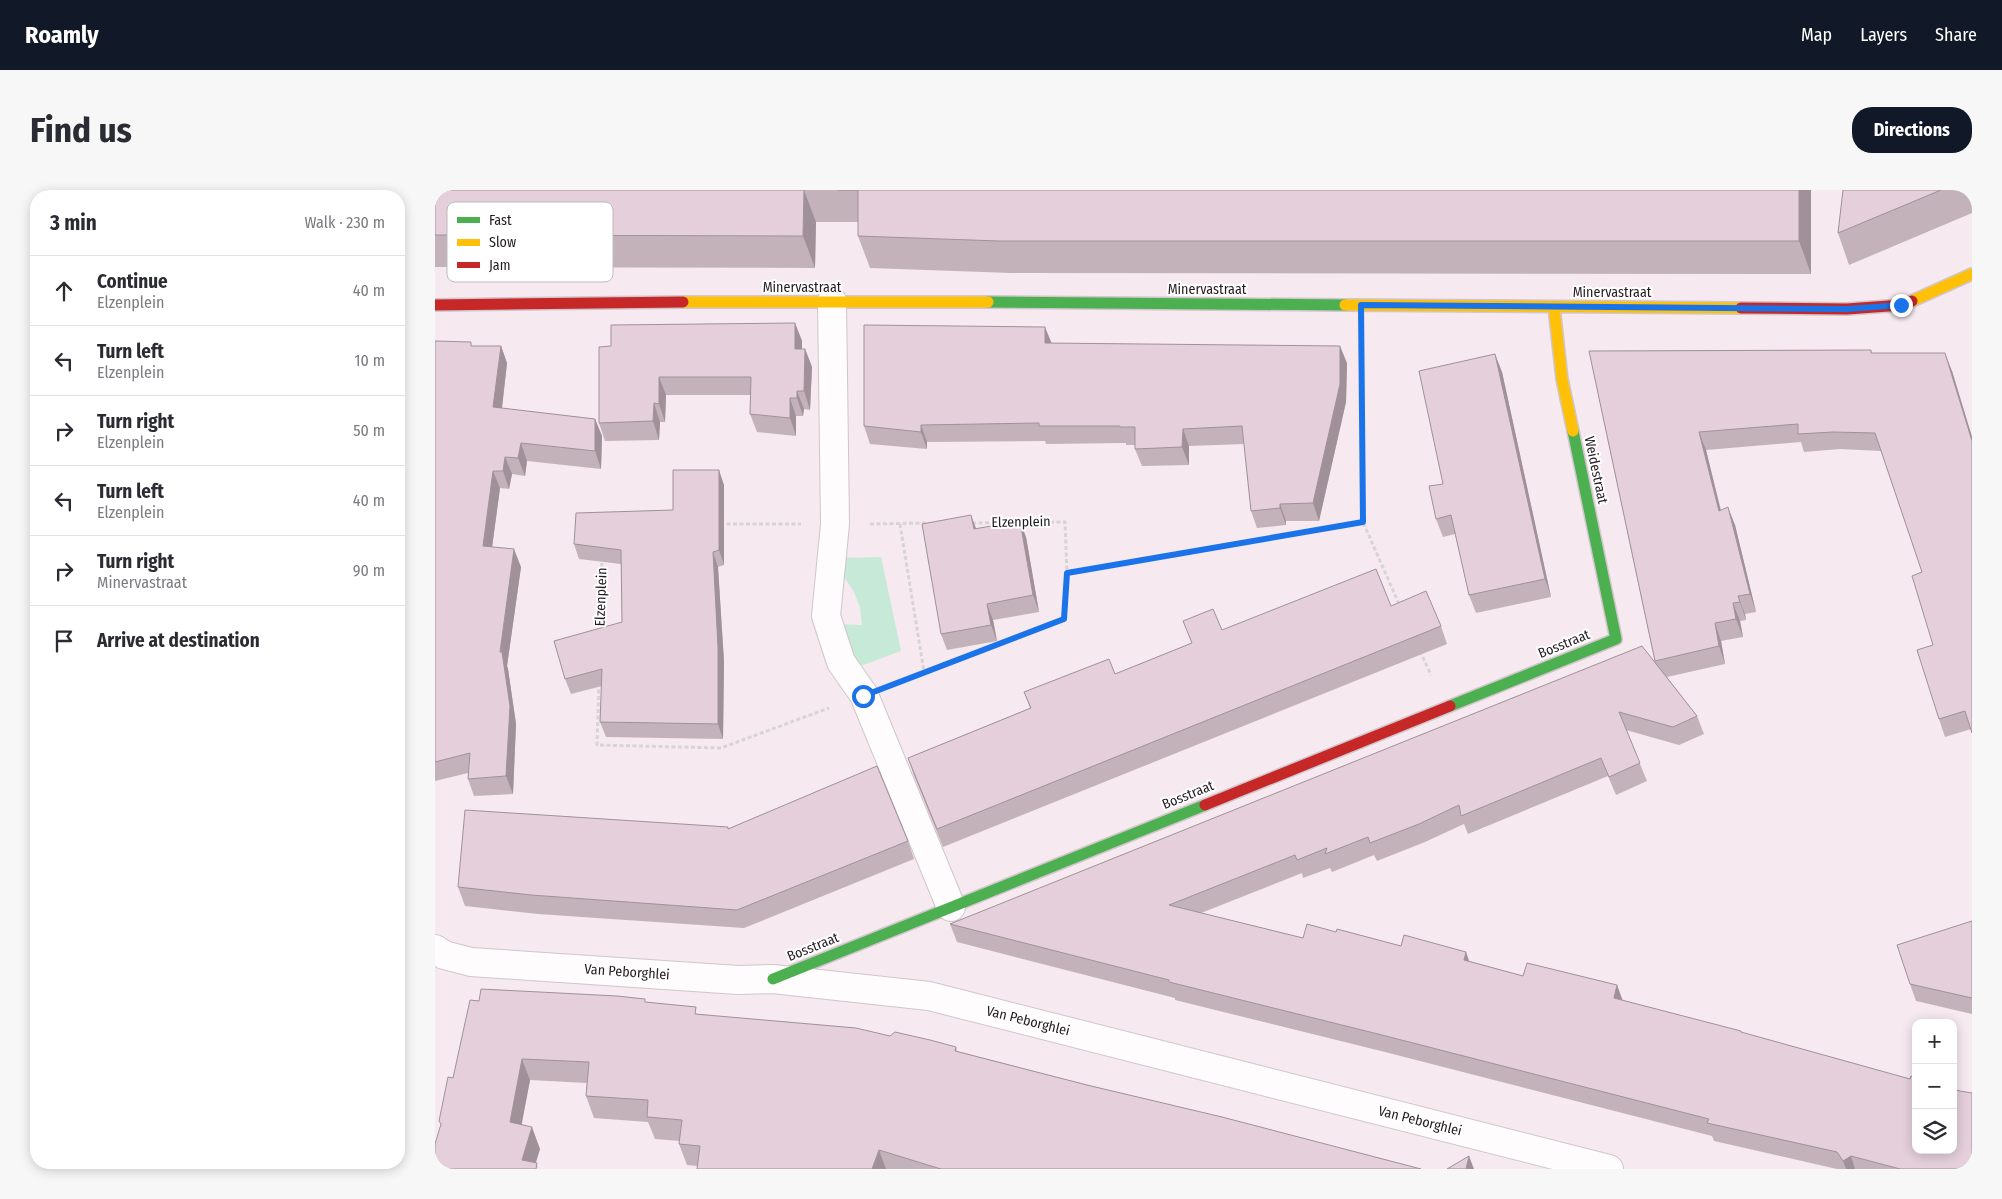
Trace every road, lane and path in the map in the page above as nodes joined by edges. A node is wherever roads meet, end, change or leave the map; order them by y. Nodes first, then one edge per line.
1 (1972, 274) edge
2 (832, 301) junction
3 (435, 305) edge
4 (1361, 305) junction
5 (1554, 307) junction
6 (1363, 522) junction
7 (929, 523) edge
8 (968, 523) edge
9 (719, 524) edge
10 (835, 524) junction
11 (900, 524) junction
12 (603, 553) edge
13 (1067, 573) junction
14 (1402, 610) edge
15 (600, 639) edge
16 (1616, 639) joint
17 (1418, 646) edge
18 (924, 672) junction
19 (599, 678) edge
20 (863, 696) junction
21 (1445, 708) junction
22 (951, 907) junction
23 (435, 949) edge
24 (773, 979) junction
25 (1609, 1169) edge

1 - 5 street, Minervastraat
2 - 3 street, Minervastraat
2 - 4 street, Minervastraat
2 - 10 street
4 - 5 street, Minervastraat
4 - 6 path
5 - 16 street, Weidestraat
6 - 13 path
6 - 14 path
7 - 11 path
8 - 13 path, Elzenplein
9 - 10 path
10 - 11 path
10 - 20 street
11 - 18 path
12 - 15 path, Elzenplein
13 - 18 path, Elzenplein
16 - 21 street, Bosstraat
17 - 21 path
18 - 20 path, Elzenplein
19 - 20 path, Elzenplein
20 - 22 street
21 - 22 street, Bosstraat
22 - 24 street, Bosstraat
23 - 24 street, Van Peborghlei
24 - 25 street, Van Peborghlei

